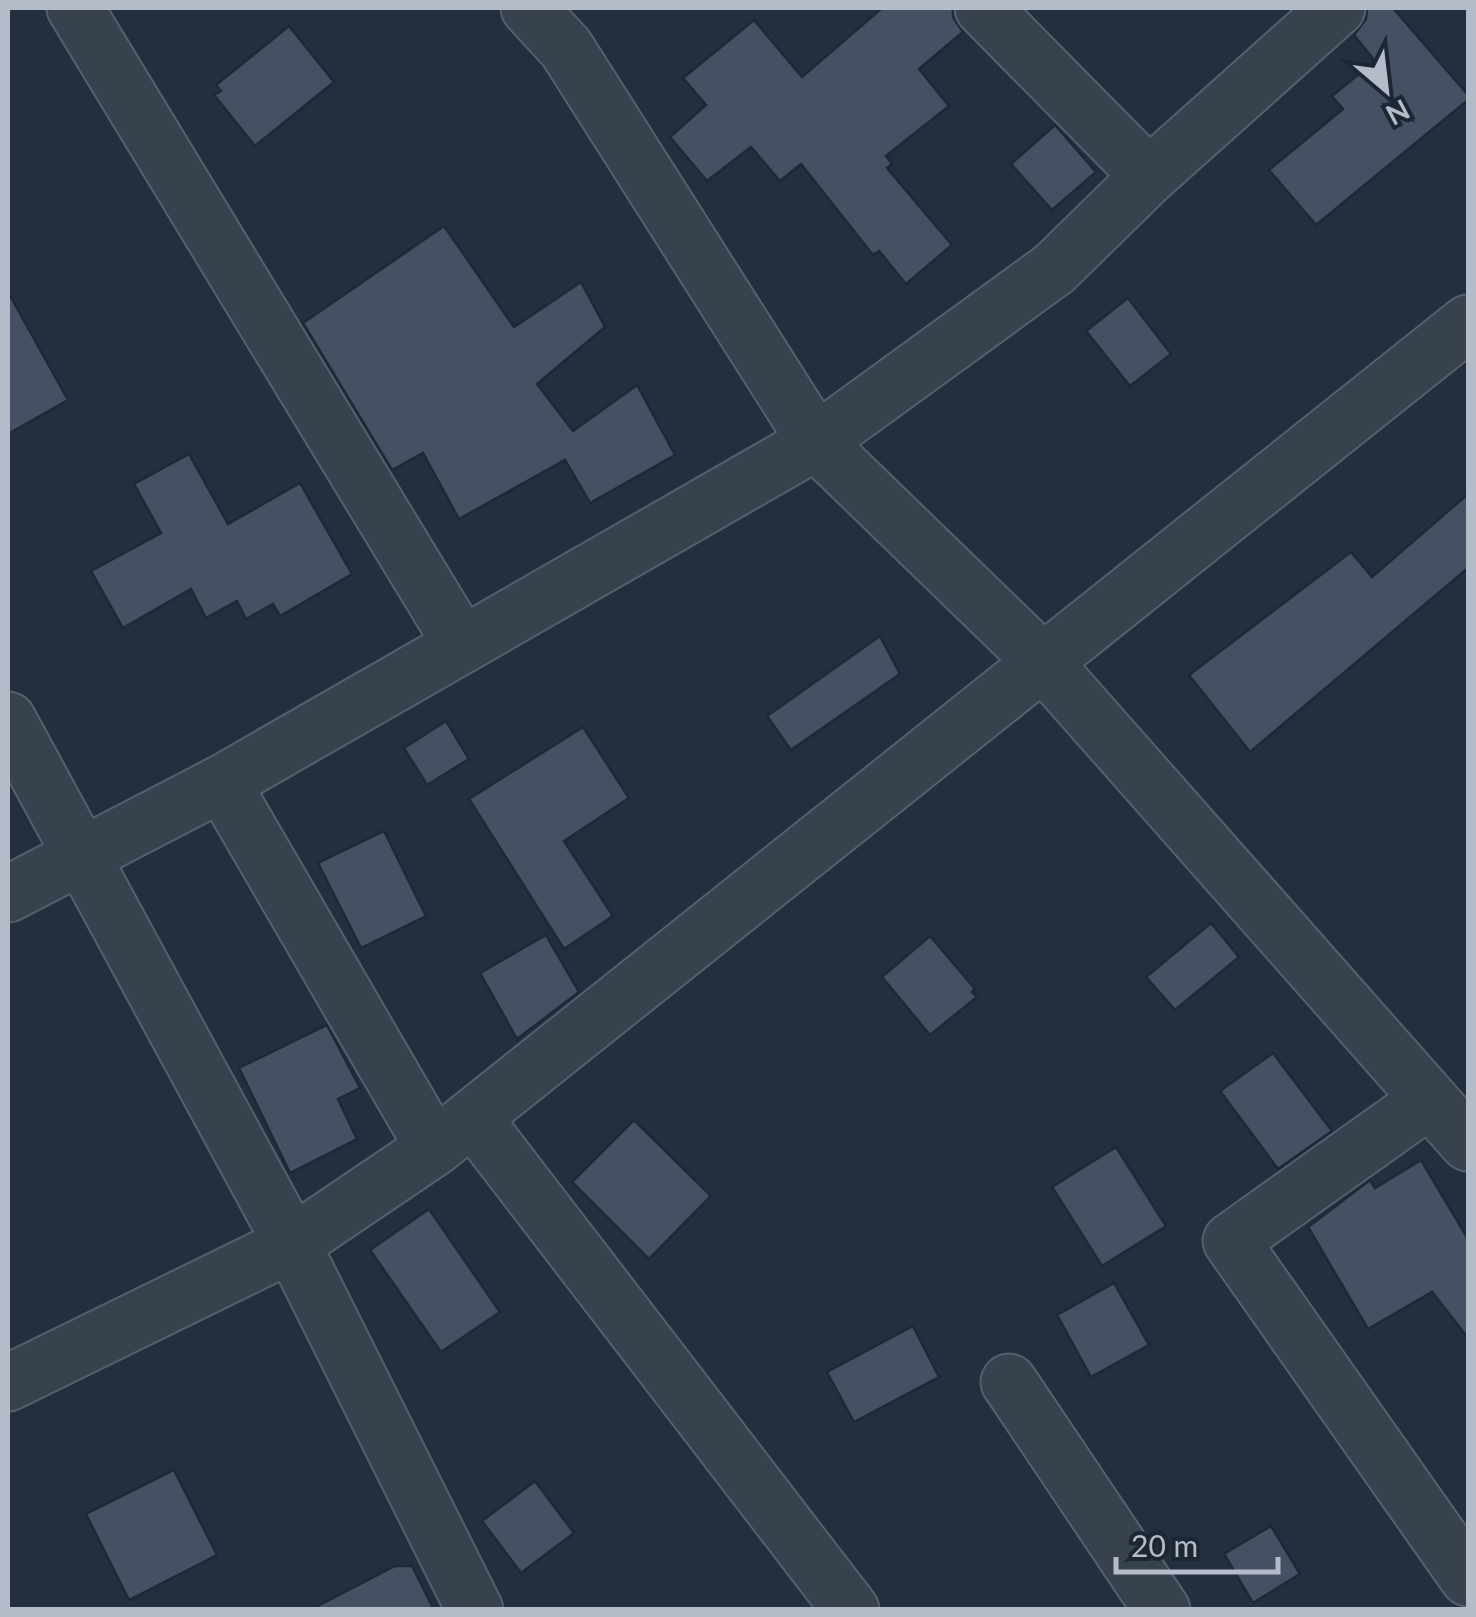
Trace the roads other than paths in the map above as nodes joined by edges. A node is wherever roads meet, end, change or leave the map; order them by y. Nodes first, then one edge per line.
1 (74, 8) edge
2 (529, 8) edge
3 (983, 8) edge
4 (1337, 8) edge
5 (1149, 176) junction
6 (1468, 323) edge
7 (816, 442) junction
8 (462, 645) junction
9 (1044, 662) junction
10 (8, 720) edge
11 (222, 783) junction
12 (82, 854) junction
13 (8, 894) edge
14 (1429, 1100) junction
15 (453, 1133) junction
16 (1468, 1143) edge
17 (292, 1244) junction
18 (1009, 1382) dead end
19 (8, 1384) edge
20 (1468, 1578) edge
21 (844, 1607) edge
22 (475, 1610) edge
23 (1162, 1610) edge

1 - 8 street
2 - 7 street
3 - 5 street
4 - 5 street
5 - 7 street
6 - 9 street
7 - 8 street
7 - 9 street
8 - 11 street
9 - 14 street
9 - 15 street
10 - 12 street
11 - 12 street
11 - 15 street
12 - 13 street
12 - 17 street
14 - 16 street
14 - 20 street
15 - 17 street
15 - 21 street
17 - 19 street
17 - 22 street
18 - 23 street

